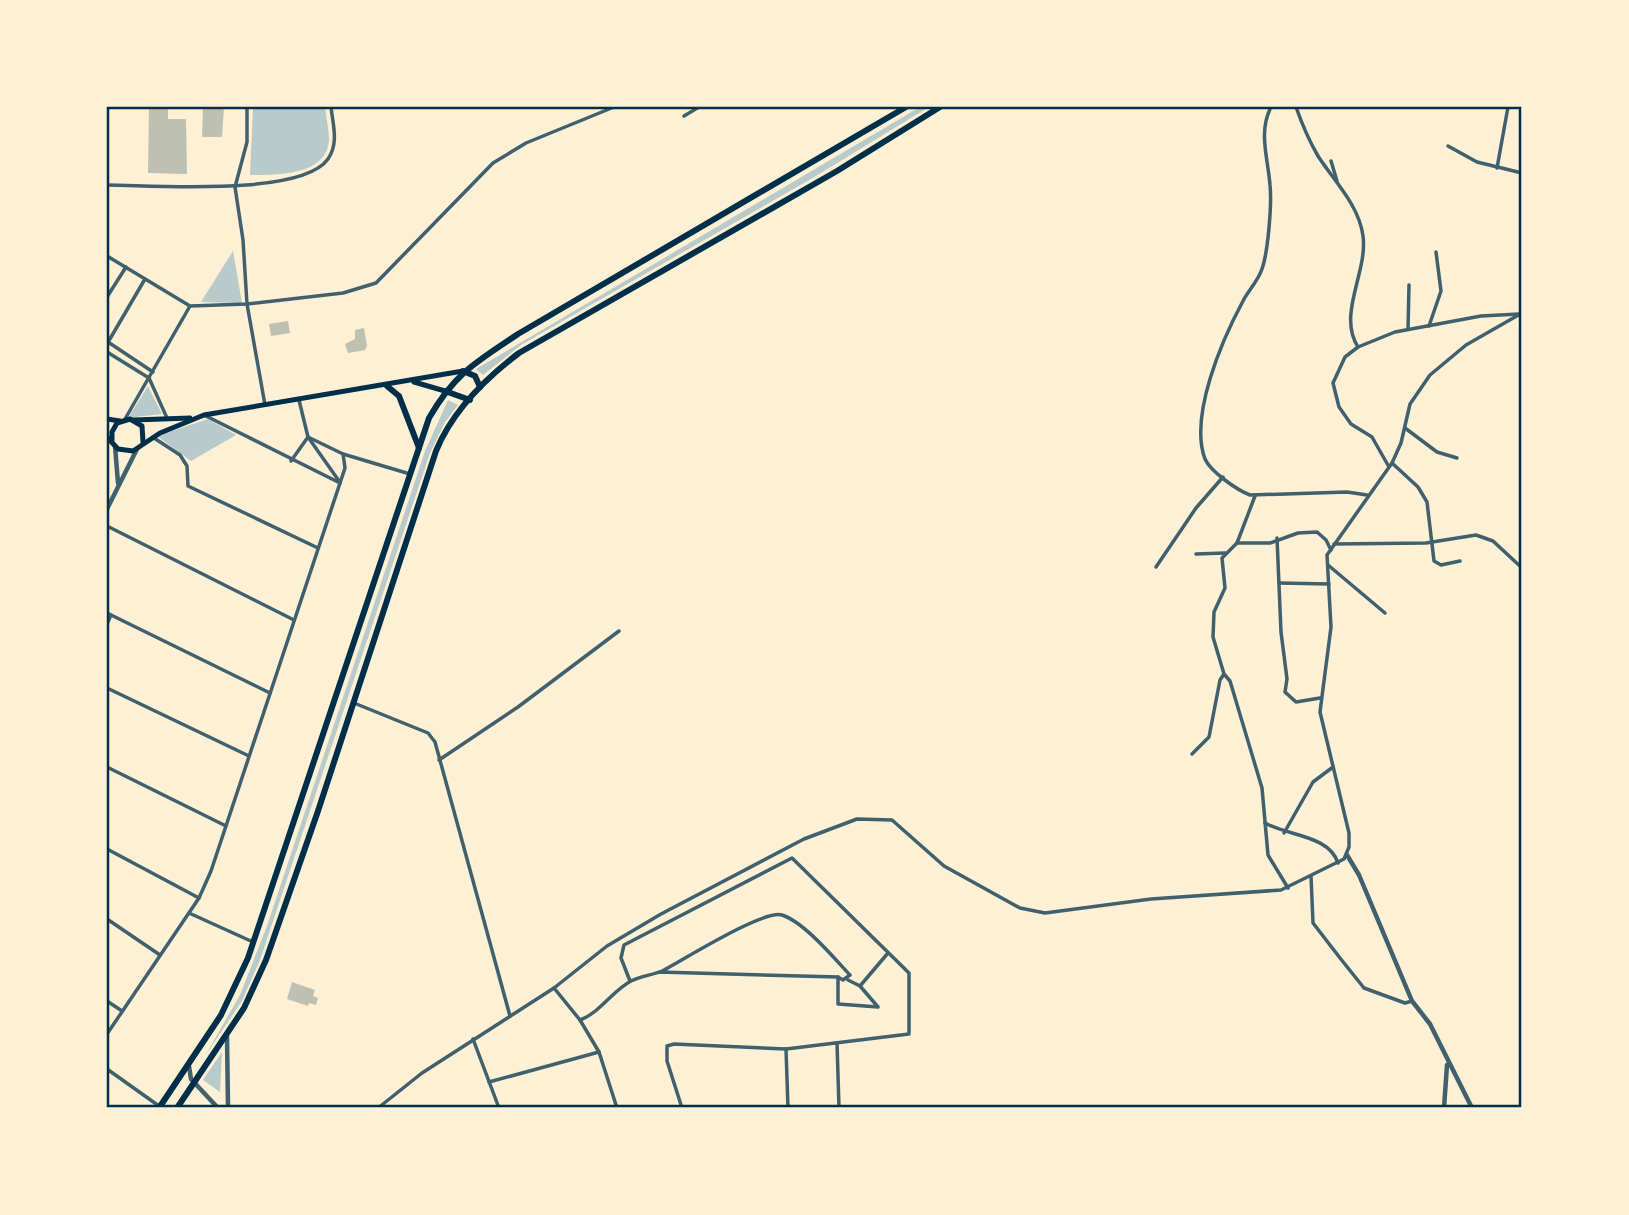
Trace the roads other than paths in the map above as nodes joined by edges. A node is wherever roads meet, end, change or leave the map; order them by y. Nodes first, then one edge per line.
1 (247, 107) edge
2 (331, 107) edge
3 (614, 107) edge
4 (699, 107) edge
5 (906, 107) edge
6 (940, 107) edge
7 (1271, 107) edge
8 (1296, 107) edge
9 (1507, 107) edge
10 (684, 116) dead end
11 (1448, 146) dead end
12 (1331, 161) dead end
13 (1497, 168) junction
14 (1522, 173) edge
15 (107, 185) edge
16 (234, 187) junction
17 (1339, 187) junction
18 (1436, 252) dead end
19 (107, 256) edge
20 (126, 267) junction
21 (145, 279) junction
22 (1409, 285) dead end
23 (107, 297) edge
24 (247, 304) junction
25 (190, 306) junction
26 (1521, 314) edge
27 (1429, 326) junction
28 (1408, 329) junction
29 (107, 342) edge
30 (1357, 347) junction
31 (107, 352) edge
32 (463, 371) junction
33 (153, 372) junction
34 (149, 378) junction
35 (414, 382) junction
36 (154, 384) junction
37 (387, 386) junction
38 (480, 387) junction
39 (445, 391) junction
40 (299, 400) junction
41 (470, 400) junction
42 (265, 406) junction
43 (204, 415) junction
44 (167, 418) junction
45 (194, 418) junction
46 (107, 419) edge
47 (123, 420) junction
48 (134, 420) junction
49 (1404, 428) junction
50 (153, 437) junction
51 (308, 437) junction
52 (111, 441) edge
53 (140, 447) junction
54 (419, 448) junction
55 (343, 454) junction
56 (1457, 458) dead end
57 (291, 461) junction
58 (1390, 465) junction
59 (410, 474) junction
60 (1223, 477) junction
61 (340, 483) junction
62 (118, 484) junction
63 (1368, 495) junction
64 (1255, 496) junction
65 (107, 509) edge
66 (107, 526) edge
67 (1277, 538) junction
68 (1432, 542) junction
69 (1237, 543) junction
70 (1334, 544) junction
71 (318, 548) junction
72 (1331, 550) junction
73 (1226, 553) junction
74 (1196, 554) dead end
75 (1460, 561) dead end
76 (1326, 564) junction
77 (1156, 567) dead end
78 (1522, 569) edge
79 (1279, 583) junction
80 (1329, 584) junction
81 (109, 614) edge
82 (1385, 614) dead end
83 (294, 620) junction
84 (107, 624) edge
85 (618, 631) dead end
86 (1224, 674) junction
87 (107, 688) edge
88 (270, 694) junction
89 (1320, 698) junction
90 (354, 703) junction
91 (1192, 754) dead end
92 (249, 756) junction
93 (439, 760) junction
94 (107, 767) edge
95 (1333, 767) junction
96 (1265, 823) junction
97 (226, 826) junction
98 (1284, 833) junction
99 (107, 849) edge
100 (1347, 855) junction
101 (1338, 863) junction
102 (1311, 876) junction
103 (1288, 888) junction
104 (199, 898) junction
105 (189, 913) junction
106 (107, 919) edge
107 (253, 942) junction
108 (888, 953) junction
109 (160, 955) junction
110 (659, 972) junction
111 (838, 977) junction
112 (848, 979) junction
113 (630, 981) junction
114 (860, 986) junction
115 (554, 989) junction
116 (107, 1001) edge
117 (1412, 1001) junction
118 (122, 1011) junction
119 (510, 1016) junction
120 (580, 1020) junction
121 (107, 1034) edge
122 (227, 1036) junction
123 (473, 1039) junction
124 (837, 1043) junction
125 (786, 1049) junction
126 (599, 1052) junction
127 (1447, 1064) junction
128 (188, 1065) junction
129 (107, 1069) edge
130 (489, 1082) junction
131 (195, 1083) junction
132 (160, 1108) edge
133 (177, 1108) edge
134 (218, 1108) edge
135 (228, 1108) edge
136 (378, 1108) edge
137 (499, 1108) edge
138 (617, 1108) edge
139 (682, 1108) edge
140 (788, 1108) edge
141 (839, 1108) edge
142 (1444, 1108) edge
143 (1472, 1108) edge

1 - 16 street
2 - 16 street
3 - 24 street
4 - 10 street
5 - 32 main road
6 - 38 main road
7 - 60 street
8 - 17 street
9 - 13 street
11 - 13 street
12 - 17 street
13 - 14 street
15 - 16 street
16 - 24 street
17 - 30 street
18 - 27 street
19 - 20 street
20 - 21 street
20 - 23 street
21 - 25 street
21 - 29 street
22 - 28 street
24 - 25 street
24 - 42 street
25 - 33 street
26 - 27 street
26 - 49 street
27 - 28 street
28 - 30 street
29 - 33 street
30 - 58 street
31 - 34 street
32 - 35 main road
32 - 38 main road
32 - 39 main road
33 - 34 street
33 - 36 street
34 - 36 street
34 - 47 street
35 - 37 main road
35 - 39 main road
36 - 44 street
37 - 40 main road
37 - 54 main road
38 - 41 main road
39 - 41 main road
39 - 54 main road
40 - 42 main road
40 - 51 street
41 - 90 main road
42 - 43 main road
43 - 45 main road
43 - 57 street
44 - 45 main road
44 - 48 main road
45 - 50 main road
46 - 47 main road
47 - 48 main road
47 - 52 main road
48 - 53 main road
49 - 56 street
49 - 58 street
50 - 53 main road
50 - 71 street
51 - 55 street
51 - 57 street
51 - 61 street
52 - 53 main road
52 - 62 street
53 - 62 street
54 - 59 main road
55 - 59 street
55 - 61 street
57 - 61 street
58 - 63 street
58 - 68 street
59 - 107 main road
60 - 64 street
60 - 77 street
61 - 71 street
62 - 65 street
63 - 64 street
63 - 70 street
64 - 69 street
66 - 83 street
67 - 69 street
67 - 72 street
67 - 79 street
68 - 70 street
68 - 75 street
68 - 78 street
69 - 73 street
70 - 72 street
71 - 83 street
72 - 76 street
73 - 74 street
73 - 86 street
76 - 80 street
76 - 82 street
79 - 80 street
79 - 89 street
80 - 89 street
81 - 84 street
81 - 88 street
83 - 88 street
85 - 93 street
86 - 91 street
86 - 96 street
87 - 92 street
88 - 92 street
89 - 95 street
90 - 93 street
90 - 122 main road
92 - 97 street
93 - 119 street
94 - 97 street
95 - 98 street
95 - 100 street
96 - 98 street
96 - 103 street
97 - 104 street
98 - 101 street
99 - 104 street
100 - 101 street
100 - 117 street
101 - 102 street
102 - 103 street
102 - 117 street
103 - 115 street
104 - 105 street
105 - 107 street
105 - 109 street
106 - 109 street
107 - 128 main road
108 - 113 street
108 - 114 street
108 - 124 street
109 - 118 street
110 - 111 street
110 - 112 street
110 - 113 street
111 - 112 street
111 - 114 street
112 - 114 street
113 - 120 street
115 - 119 street
115 - 120 street
116 - 118 street
117 - 127 street
118 - 121 street
119 - 123 street
120 - 126 street
122 - 131 main road
122 - 135 street
123 - 130 street
123 - 136 street
124 - 125 street
124 - 141 street
125 - 139 street
125 - 140 street
126 - 130 street
126 - 138 street
127 - 142 street
127 - 143 street
128 - 131 street
128 - 132 main road
129 - 132 street
130 - 137 street
131 - 133 main road
131 - 134 street

